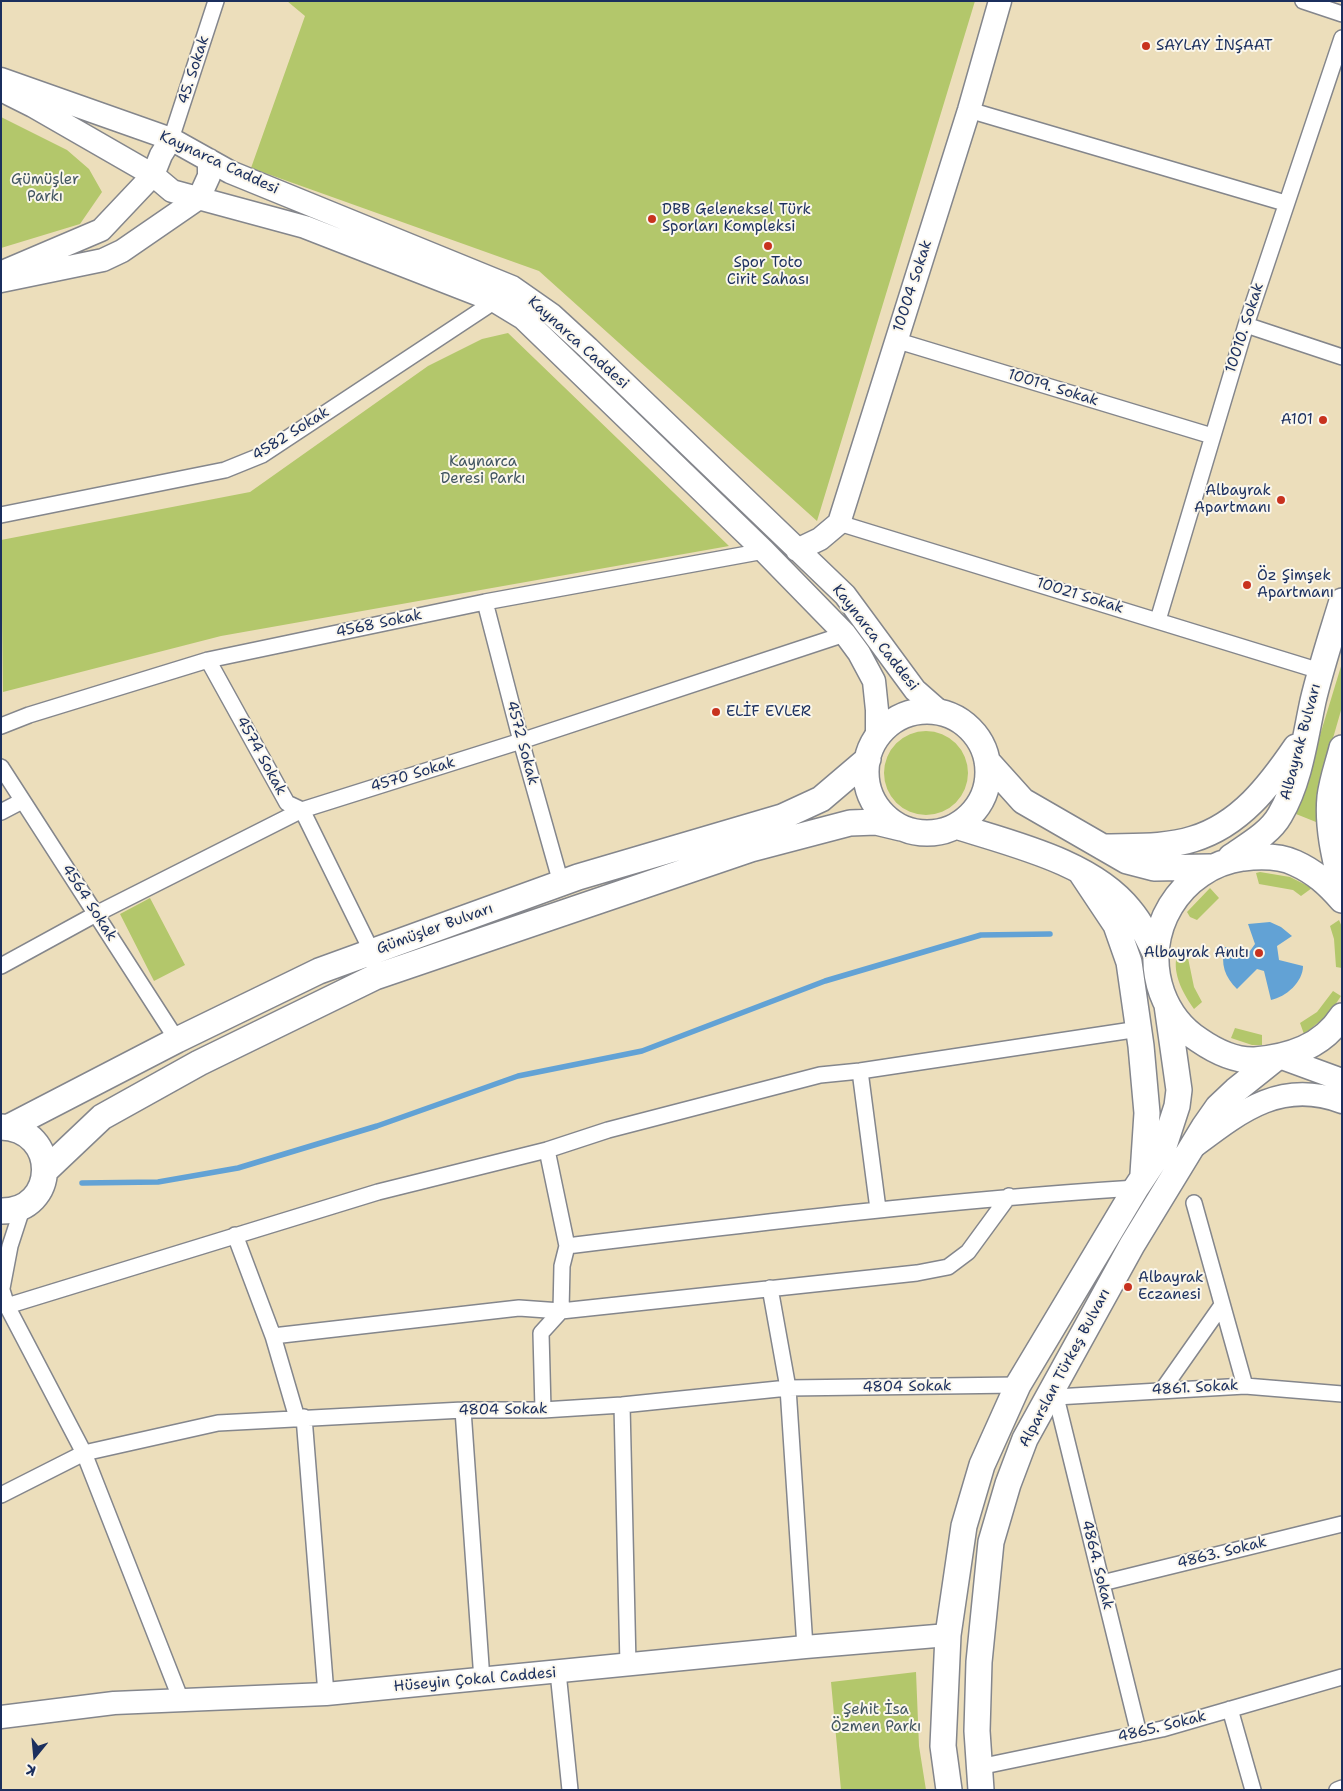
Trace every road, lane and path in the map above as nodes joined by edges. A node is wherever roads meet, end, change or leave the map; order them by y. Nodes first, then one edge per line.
1 (216, 1) edge
2 (1000, 1) edge
3 (1304, 1) edge
4 (1342, 14) edge
5 (1342, 38) edge
6 (1, 78) edge
7 (1, 90) edge
8 (969, 110) junction
9 (171, 139) junction
10 (209, 160) junction
11 (153, 175) junction
12 (199, 198) junction
13 (1285, 203) junction
14 (1, 272) edge
15 (1, 281) edge
16 (495, 301) junction
17 (1246, 325) junction
18 (895, 340) junction
19 (1342, 357) edge
20 (1212, 436) junction
21 (1, 515) edge
22 (839, 523) junction
23 (797, 550) junction
24 (764, 551) junction
25 (1342, 601) edge
26 (485, 602) junction
27 (1158, 620) junction
28 (845, 634) junction
29 (208, 660) junction
30 (1320, 671) junction
31 (940, 712) junction
32 (1, 726) edge
33 (1306, 732) junction
34 (521, 741) junction
35 (1342, 748) edge
36 (872, 749) junction
37 (987, 761) junction
38 (1, 767) edge
39 (22, 800) junction
40 (302, 810) junction
41 (1, 812) edge
42 (956, 826) junction
43 (902, 828) junction
44 (1101, 847) junction
45 (1218, 864) junction
46 (1080, 871) junction
47 (561, 883) junction
48 (1342, 888) edge
49 (1342, 900) edge
50 (96, 914) junction
51 (372, 952) junction
52 (1155, 954) junction
53 (1, 966) edge
54 (1167, 1005) junction
55 (1342, 1016) edge
56 (1139, 1029) junction
57 (177, 1040) junction
58 (1279, 1058) junction
59 (860, 1071) junction
60 (1342, 1080) edge
61 (1342, 1102) edge
62 (5, 1127) edge
63 (1191, 1148) junction
64 (547, 1150) junction
65 (45, 1170) junction
66 (1139, 1184) junction
67 (1009, 1196) junction
68 (1194, 1203) dead end
69 (12, 1208) edge
70 (878, 1209) junction
71 (235, 1235) junction
72 (567, 1246) junction
73 (2, 1287) edge
74 (770, 1288) junction
75 (1222, 1305) junction
76 (7, 1306) junction
77 (561, 1311) junction
78 (273, 1336) junction
79 (1018, 1385) junction
80 (1244, 1386) junction
81 (788, 1388) junction
82 (1163, 1389) junction
83 (1342, 1394) edge
84 (1052, 1395) junction
85 (622, 1405) junction
86 (463, 1410) junction
87 (543, 1410) junction
88 (300, 1417) junction
89 (84, 1453) junction
90 (1, 1495) edge
91 (1342, 1524) edge
92 (1102, 1583) junction
93 (948, 1635) junction
94 (806, 1647) junction
95 (628, 1665) junction
96 (558, 1672) junction
97 (1342, 1677) edge
98 (482, 1680) junction
99 (326, 1694) junction
100 (181, 1700) junction
101 (1230, 1709) junction
102 (1, 1717) edge
103 (1139, 1734) junction
104 (980, 1778) edge
105 (1342, 1788) edge
106 (570, 1790) edge
107 (949, 1790) edge
108 (1253, 1790) edge
109 (1337, 1790) edge

1 - 9 street, 45. Sokak
2 - 8 main road, 10004 Sokak
3 - 4 street
5 - 13 street, 10010. Sokak
6 - 9 main road, Kaynarca Caddesi
7 - 11 main road, Kaynarca Caddesi
8 - 13 street
8 - 18 main road, 10004 Sokak
9 - 10 main road, Kaynarca Caddesi
9 - 11 main road
10 - 12 main road
10 - 23 main road, Kaynarca Caddesi
11 - 12 main road, Kaynarca Caddesi
11 - 14 main road
12 - 15 main road
12 - 16 main road, Kaynarca Caddesi
13 - 17 street, 10010. Sokak
16 - 21 street, 4582 Sokak
16 - 24 main road, Kaynarca Caddesi
17 - 19 street
17 - 20 street, 10010. Sokak
18 - 20 street, 10019. Sokak
18 - 22 main road, 10004 Sokak
20 - 27 street, 10010. Sokak
22 - 23 main road
22 - 27 street, 10021 Sokak
23 - 31 main road, Kaynarca Caddesi
24 - 26 street, 4568 Sokak
24 - 28 main road, Kaynarca Caddesi
25 - 30 main road, Albayrak Bulvarı
26 - 29 street, 4568 Sokak
26 - 34 street, 4572 Sokak
27 - 30 street, 10021 Sokak
28 - 34 street, 4570 Sokak
28 - 36 main road, Kaynarca Caddesi
29 - 32 street, 4568 Sokak
29 - 40 street, 4574 Sokak
30 - 33 main road, Albayrak Bulvarı
31 - 36 main road, Kaynarca Caddesi
31 - 37 main road, Kaynarca Caddesi
33 - 44 main road
33 - 45 main road, Albayrak Bulvarı
34 - 40 street, 4570 Sokak
34 - 47 street, 4572 Sokak
35 - 48 main road
36 - 43 main road, Kaynarca Caddesi
36 - 47 main road, Gümüşler Bulvarı
37 - 42 main road, Kaynarca Caddesi
37 - 44 main road, Kaynarca Caddesi
38 - 39 street, 4564 Sokak
39 - 41 street
39 - 50 street, 4564 Sokak
40 - 50 street, 4570 Sokak
40 - 51 street, 4574 Sokak
42 - 43 main road, Kaynarca Caddesi
42 - 46 main road
43 - 65 main road, Gümüşler Bulvarı
44 - 45 main road, Kaynarca Caddesi
45 - 49 main road, Kaynarca Caddesi
45 - 52 main road, Albayrak Bulvarı
46 - 52 main road
46 - 56 main road, Alparslan Türkeş Bulvarı
47 - 51 main road, Gümüşler Bulvarı
50 - 53 street, 4570 Sokak
50 - 57 street, 4564 Sokak
51 - 57 main road, Gümüşler Bulvarı
52 - 54 main road
54 - 58 main road
54 - 66 main road, Alparslan Türkeş Bulvarı
55 - 58 main road
56 - 59 street
56 - 66 main road, Alparslan Türkeş Bulvarı
57 - 62 main road, Gümüşler Bulvarı
58 - 60 main road
58 - 63 main road, Alparslan Türkeş Bulvarı
59 - 64 street
59 - 70 street
61 - 63 main road
62 - 65 main road
63 - 84 main road, Alparslan Türkeş Bulvarı
64 - 71 street
64 - 72 street
65 - 69 main road
66 - 67 street
66 - 79 main road, Alparslan Türkeş Bulvarı
67 - 70 street
67 - 74 street
68 - 75 street
69 - 73 street
70 - 72 street
71 - 76 street
71 - 78 street
72 - 77 street
73 - 76 street
74 - 77 street
74 - 81 street
75 - 80 street
75 - 82 street
76 - 89 street
77 - 78 street
77 - 87 street
78 - 88 street
79 - 81 street, 4804 Sokak
79 - 93 main road, Alparslan Türkeş Bulvarı
80 - 82 street, 4861. Sokak
80 - 83 street, 4861. Sokak
81 - 85 street, 4804 Sokak
81 - 94 street
82 - 84 street, 4861. Sokak
84 - 92 street, 4864. Sokak
84 - 104 main road, Alparslan Türkeş Bulvarı
85 - 87 street, 4804 Sokak
85 - 95 street
86 - 87 street, 4804 Sokak
86 - 88 street, 4804 Sokak
86 - 98 street
88 - 89 street, 4804 Sokak
88 - 99 street
89 - 90 street, 4804 Sokak
89 - 100 street
91 - 92 street, 4863. Sokak
92 - 103 street, 4864. Sokak
93 - 94 main road, Hüseyin Çokal Caddesi
93 - 107 main road, Alparslan Türkeş Bulvarı
94 - 95 main road, Hüseyin Çokal Caddesi
95 - 96 main road, Hüseyin Çokal Caddesi
96 - 98 main road, Hüseyin Çokal Caddesi
96 - 106 street
97 - 101 street, 4865. Sokak
98 - 99 main road, Hüseyin Çokal Caddesi
99 - 100 main road, Hüseyin Çokal Caddesi
100 - 102 main road, Hüseyin Çokal Caddesi
101 - 103 street, 4865. Sokak
101 - 108 street
103 - 104 street, 4865. Sokak
105 - 109 street

